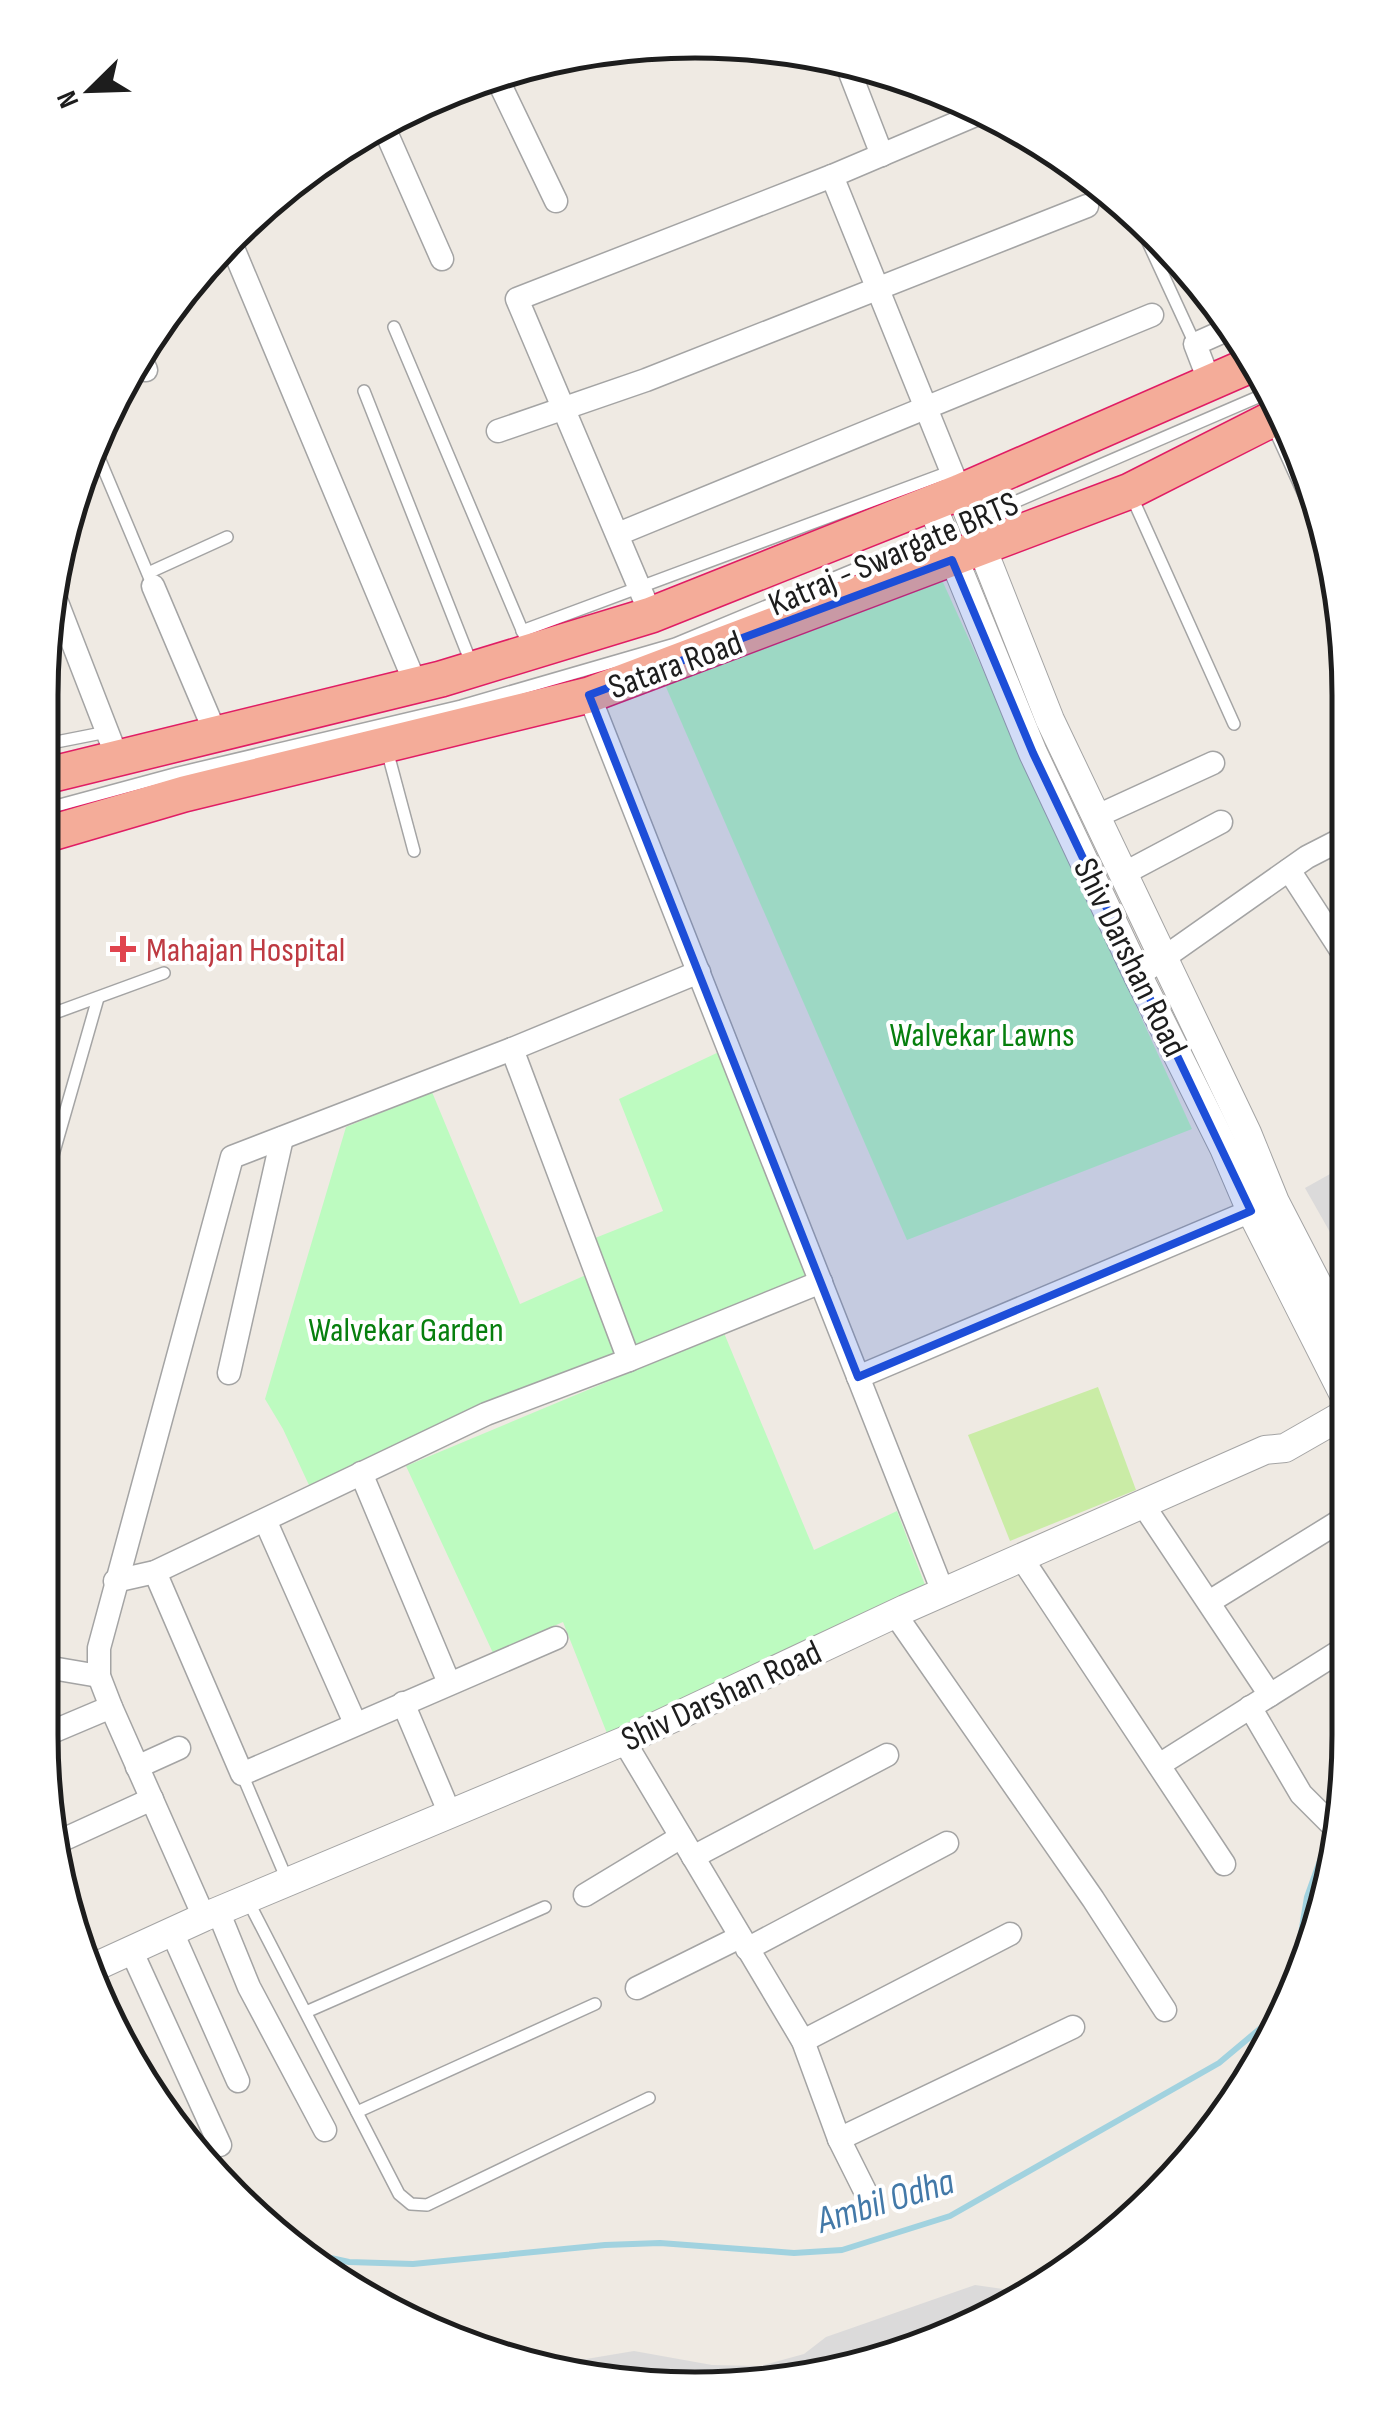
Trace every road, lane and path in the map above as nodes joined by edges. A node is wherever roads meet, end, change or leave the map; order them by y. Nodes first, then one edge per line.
1 (852, 77) edge
2 (501, 88) edge
3 (966, 119) edge
4 (388, 137) edge
5 (882, 155) junction
6 (832, 176) junction
7 (556, 201) dead end
8 (1087, 206) dead end
9 (1152, 252) edge
10 (235, 253) edge
11 (442, 259) dead end
12 (876, 292) junction
13 (1152, 315) dead end
14 (394, 328) dead end
15 (1219, 333) edge
16 (1194, 344) junction
17 (1242, 369) edge
18 (1210, 383) junction
19 (364, 391) dead end
20 (565, 408) junction
21 (928, 408) junction
22 (1265, 411) edge
23 (1266, 413) edge
24 (498, 431) dead end
25 (101, 463) edge
26 (1130, 492) junction
27 (955, 519) junction
28 (618, 534) junction
29 (227, 538) dead end
30 (150, 580) junction
31 (646, 601) junction
32 (62, 616) edge
33 (528, 642) junction
34 (474, 670) junction
35 (416, 685) junction
36 (590, 696) junction
37 (1234, 724) dead end
38 (215, 732) junction
39 (112, 744) junction
40 (58, 746) edge
41 (386, 746) junction
42 (1213, 763) dead end
43 (58, 769) edge
44 (58, 805) edge
45 (1095, 816) junction
46 (1222, 822) dead end
47 (58, 831) edge
48 (1332, 845) edge
49 (414, 852) dead end
50 (1289, 870) junction
51 (1123, 874) junction
52 (1332, 936) edge
53 (1163, 958) junction
54 (699, 972) junction
55 (164, 973) dead end
56 (1138, 976) junction
57 (98, 998) junction
58 (58, 1011) edge
59 (512, 1049) junction
60 (58, 1138) edge
61 (282, 1138) junction
62 (1251, 1211) junction
63 (820, 1282) junction
64 (1332, 1312) edge
65 (630, 1360) junction
66 (1332, 1371) edge
67 (230, 1374) dead end
68 (858, 1377) junction
69 (1332, 1406) edge
70 (361, 1474) junction
71 (1142, 1502) junction
72 (265, 1520) junction
73 (1332, 1526) edge
74 (1021, 1557) junction
75 (155, 1572) junction
76 (115, 1581) junction
77 (943, 1592) junction
78 (1209, 1602) junction
79 (896, 1614) junction
80 (556, 1638) dead end
81 (1332, 1656) edge
82 (58, 1669) edge
83 (99, 1676) junction
84 (450, 1683) junction
85 (1260, 1701) junction
86 (403, 1703) junction
87 (110, 1708) junction
88 (355, 1723) junction
89 (58, 1730) edge
90 (624, 1742) junction
91 (179, 1748) dead end
92 (886, 1755) dead end
93 (1158, 1765) junction
94 (137, 1767) junction
95 (242, 1774) junction
96 (152, 1799) junction
97 (450, 1814) junction
98 (1326, 1819) edge
99 (66, 1838) edge
100 (947, 1844) dead end
101 (687, 1847) junction
102 (1224, 1864) dead end
103 (288, 1882) junction
104 (585, 1895) dead end
105 (248, 1899) junction
106 (546, 1907) dead end
107 (211, 1914) junction
108 (172, 1932) junction
109 (1010, 1934) dead end
110 (744, 1943) junction
111 (131, 1950) junction
112 (101, 1964) edge
113 (637, 1988) dead end
114 (595, 2004) dead end
115 (1165, 2010) dead end
116 (306, 2012) junction
117 (1073, 2027) dead end
118 (802, 2041) junction
119 (238, 2081) dead end
120 (649, 2098) dead end
121 (357, 2112) junction
122 (325, 2130) dead end
123 (839, 2139) junction
124 (220, 2145) dead end
125 (867, 2194) dead end

1 - 5 street
2 - 7 street
3 - 5 street
4 - 11 street
5 - 6 street
6 - 12 street
6 - 20 street
8 - 12 street
9 - 16 lane
10 - 35 street
12 - 20 street
12 - 21 street
13 - 21 street
14 - 33 lane
15 - 16 street
16 - 18 street
17 - 18 highway, Satara Road
18 - 27 highway, Satara Road
19 - 34 lane
20 - 24 street
20 - 28 street
21 - 27 street
21 - 28 street
22 - 27 lane, Katraj - Swargate BRTS
23 - 26 highway, Satara Road
25 - 30 lane
26 - 27 highway, Satara Road
26 - 37 lane
27 - 31 highway, Satara Road
27 - 36 highway, Satara Road
27 - 44 lane, Katraj - Swargate BRTS
27 - 45 street, Shiv Darshan Road
27 - 56 street, Shiv Darshan Road
28 - 31 street
29 - 30 lane
30 - 38 street
31 - 33 highway, Satara Road
32 - 39 street
33 - 34 highway, Satara Road
34 - 35 highway, Satara Road
35 - 38 highway, Satara Road
36 - 41 highway, Satara Road
36 - 54 street
38 - 39 highway, Satara Road
39 - 40 lane
39 - 43 highway, Satara Road
41 - 47 highway, Satara Road
41 - 49 lane
42 - 45 street
45 - 51 street, Shiv Darshan Road
46 - 51 street
48 - 50 street
50 - 52 street
50 - 53 street
51 - 53 street, Shiv Darshan Road
53 - 56 street
53 - 64 street, Shiv Darshan Road
54 - 59 street
54 - 63 street
55 - 57 lane
56 - 62 street, Shiv Darshan Road
57 - 58 lane
57 - 60 lane
59 - 61 street
59 - 65 street
61 - 67 street
61 - 76 street
62 - 66 street, Shiv Darshan Road
62 - 68 street
63 - 65 street
63 - 68 street
65 - 70 street
68 - 77 street
69 - 71 street, Shiv Darshan Road
70 - 72 street
70 - 84 street
71 - 74 street, Shiv Darshan Road
71 - 78 street
72 - 75 street
72 - 88 street
73 - 78 street
74 - 77 street, Shiv Darshan Road
74 - 93 street
75 - 76 street
75 - 95 street
76 - 83 street
77 - 79 street, Shiv Darshan Road
78 - 85 street
79 - 90 street, Shiv Darshan Road
79 - 115 street
80 - 84 street
81 - 85 street
82 - 83 street
83 - 87 street
84 - 86 street
85 - 93 street
85 - 98 street
86 - 88 street
86 - 97 street
87 - 89 street
87 - 94 street
88 - 95 street
90 - 97 street, Shiv Darshan Road
90 - 101 street
91 - 94 street
92 - 101 street
93 - 102 street
94 - 96 street
95 - 103 lane
96 - 99 street
96 - 107 street
97 - 103 street, Shiv Darshan Road
100 - 110 street
101 - 104 street
101 - 110 street
103 - 105 street, Shiv Darshan Road
105 - 107 street, Shiv Darshan Road
105 - 116 lane
106 - 116 lane
107 - 108 street, Shiv Darshan Road
107 - 122 street
108 - 111 street, Shiv Darshan Road
108 - 119 street
109 - 118 street
110 - 113 street
110 - 118 street
111 - 112 street, Shiv Darshan Road
111 - 124 street
114 - 121 lane
116 - 121 lane
117 - 123 street
118 - 123 street
120 - 121 lane
123 - 125 street

